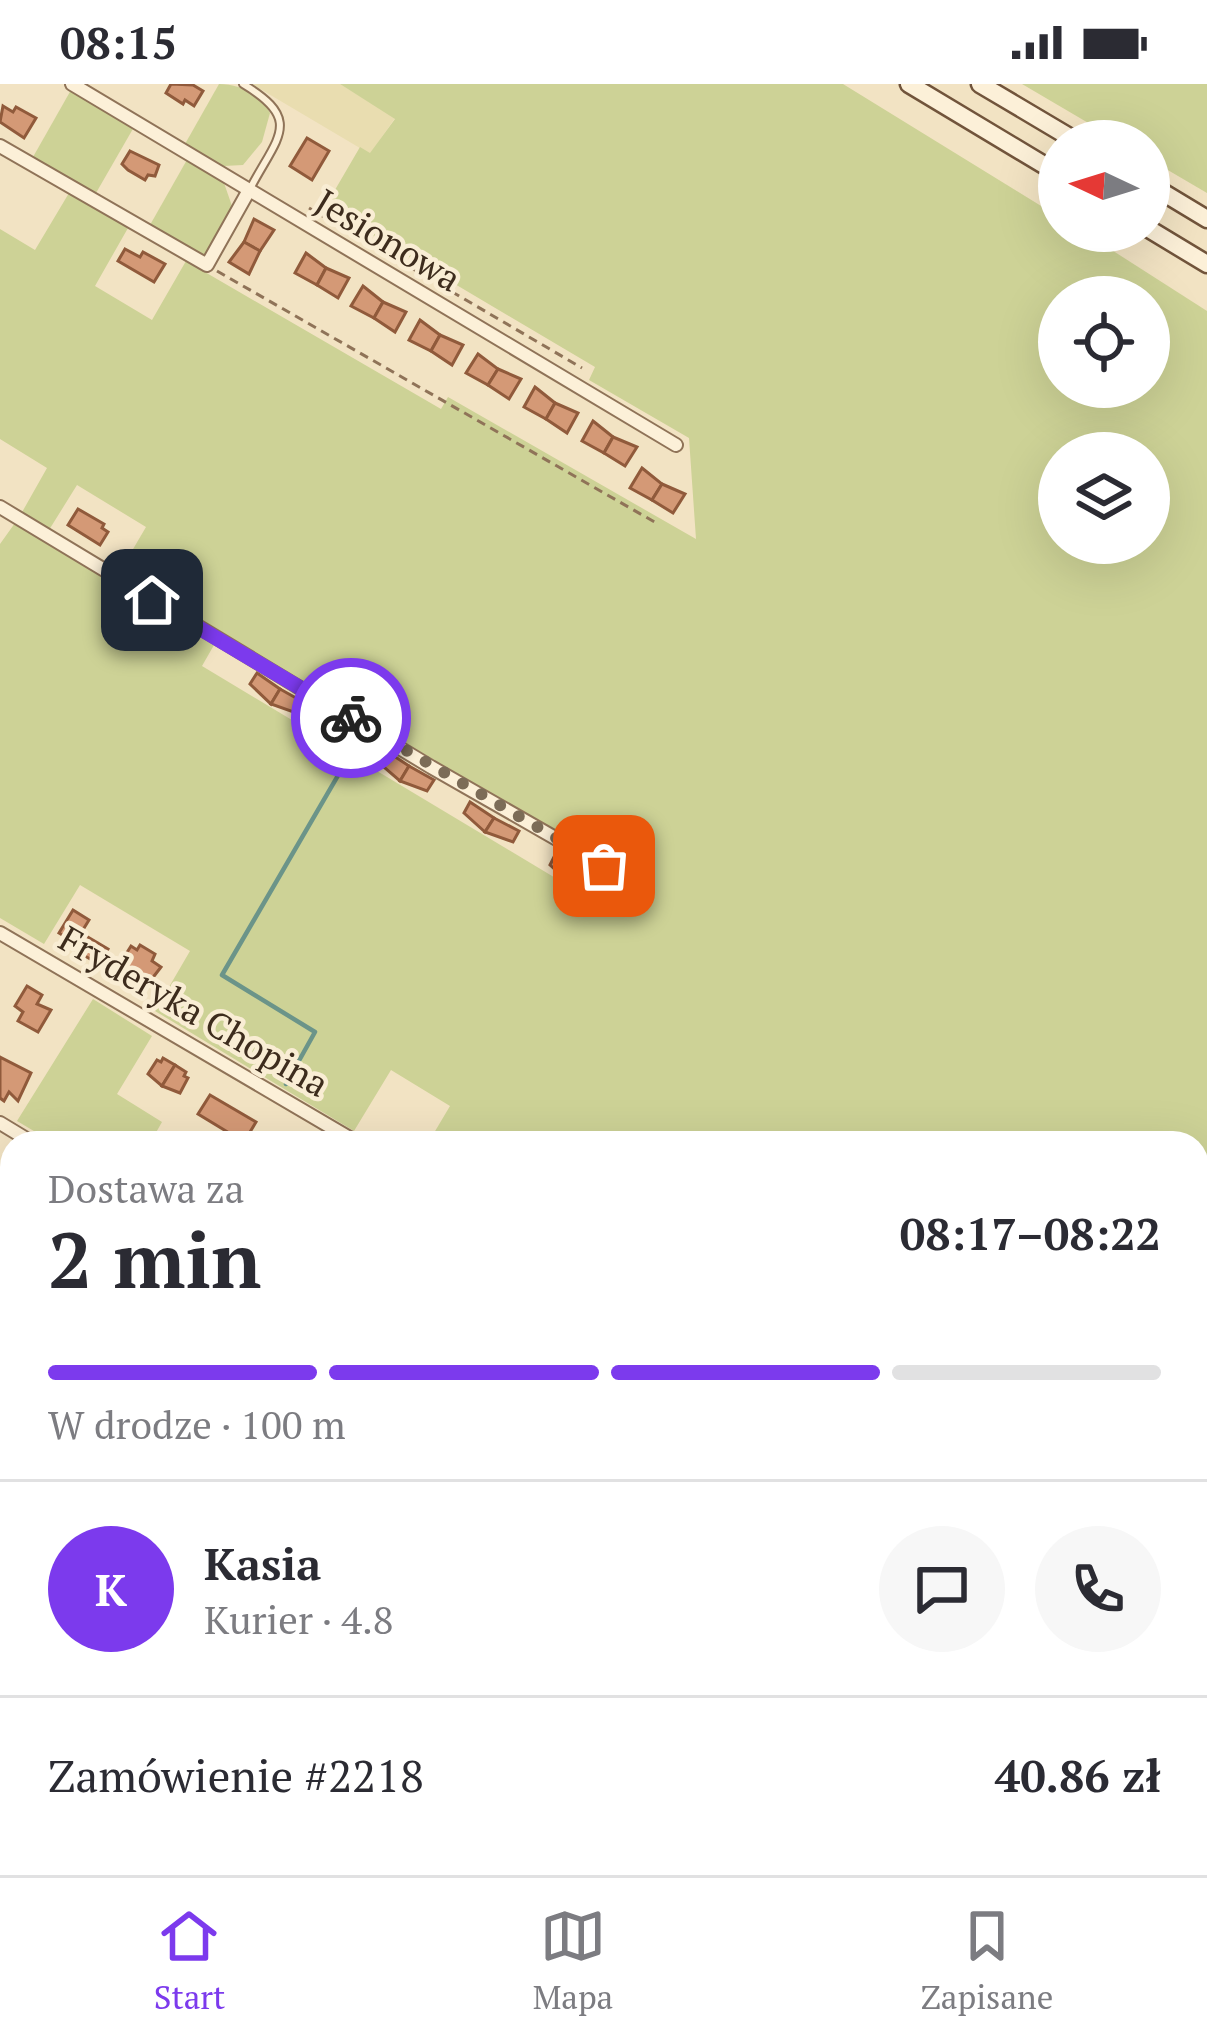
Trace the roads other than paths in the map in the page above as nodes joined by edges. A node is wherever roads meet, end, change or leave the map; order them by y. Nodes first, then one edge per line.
1 (72, 84) edge
2 (243, 84) edge
3 (910, 84) edge
4 (980, 84) edge
5 (1041, 120) edge
6 (0, 146) edge
7 (1038, 161) edge
8 (248, 192) junction
9 (1170, 197) edge
10 (1207, 219) edge
11 (1170, 242) edge
12 (1207, 264) edge
13 (676, 445) dead end
14 (0, 507) edge
15 (604, 866) dead end
16 (0, 933) edge
17 (338, 1131) edge

1 - 8 street, Jesionowa
2 - 8 lane
3 - 7 main road
4 - 5 main road
6 - 8 street
8 - 13 street, Jesionowa
9 - 10 main road
11 - 12 main road
14 - 15 street
16 - 17 street, Fryderyka Chopina

